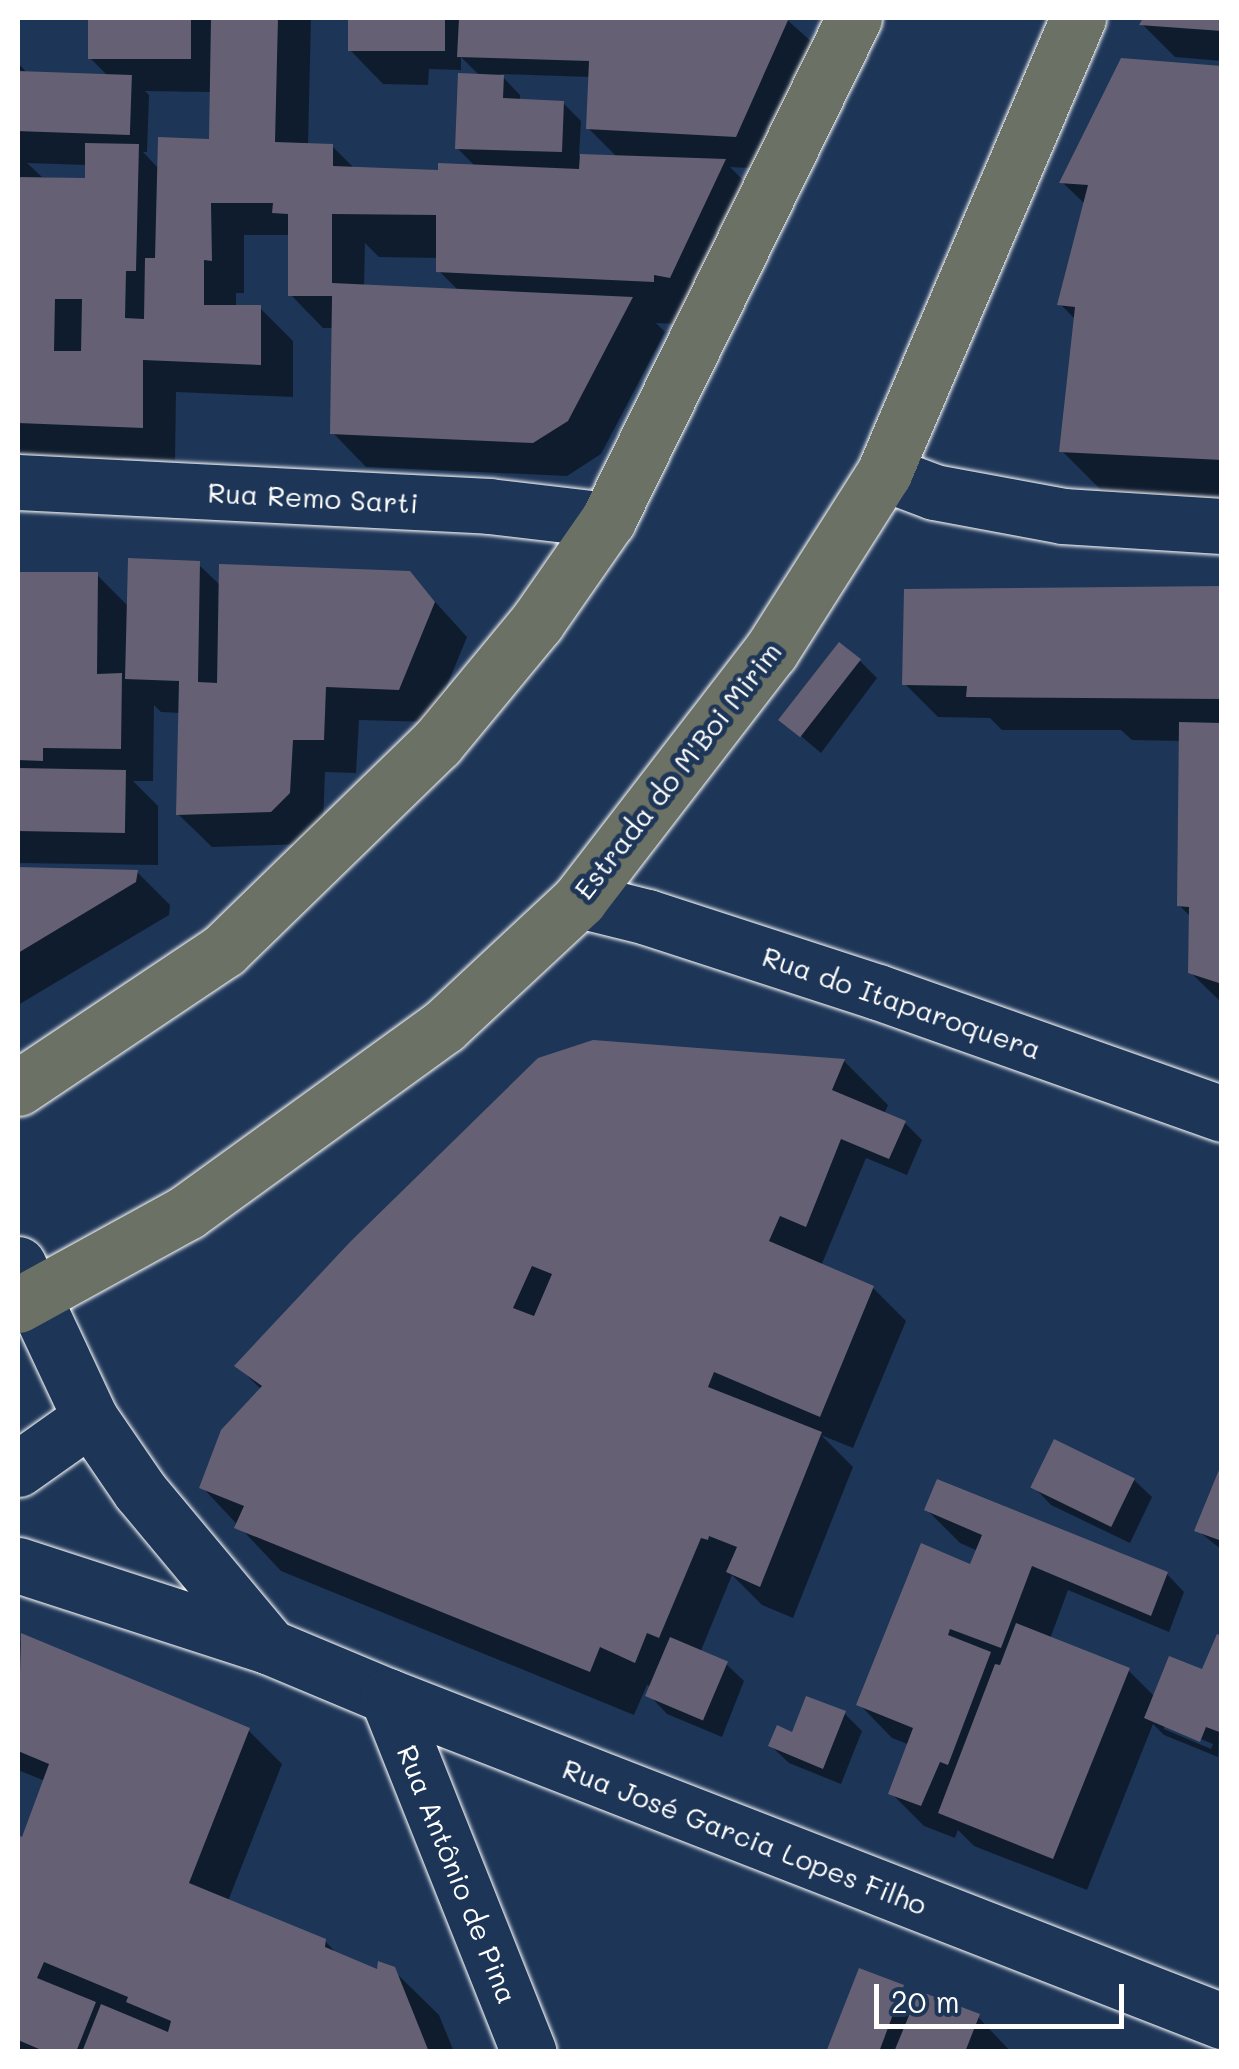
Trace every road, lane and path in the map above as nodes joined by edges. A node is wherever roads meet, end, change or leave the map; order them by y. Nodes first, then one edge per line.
1 (854, 18) edge
2 (1078, 18) edge
3 (884, 473) junction
4 (18, 482) edge
5 (608, 520) junction
6 (1222, 526) edge
7 (579, 900) junction
8 (18, 1088) edge
9 (1222, 1114) edge
10 (23, 1289) edge
11 (90, 1418) junction
12 (18, 1469) edge
13 (18, 1565) edge
14 (270, 1647) junction
15 (387, 1696) junction
16 (1222, 2021) edge
17 (529, 2052) edge

1 - 5 main road
2 - 3 main road, Estrada do M'Boi Mirim
3 - 6 street
3 - 7 main road, Estrada do M'Boi Mirim
4 - 5 street, Rua Remo Sarti
5 - 8 main road
7 - 9 street, Rua do Itaparoquera
7 - 10 main road, Estrada do M'Boi Mirim
10 - 11 street, Rua José Garcia Lopes Filho
11 - 12 street
11 - 14 street, Rua José Garcia Lopes Filho
13 - 14 street, Rua José Garcia Lopes Filho
14 - 15 street, Rua José Garcia Lopes Filho
15 - 16 street, Rua José Garcia Lopes Filho
15 - 17 street, Rua Antônio de Pina

